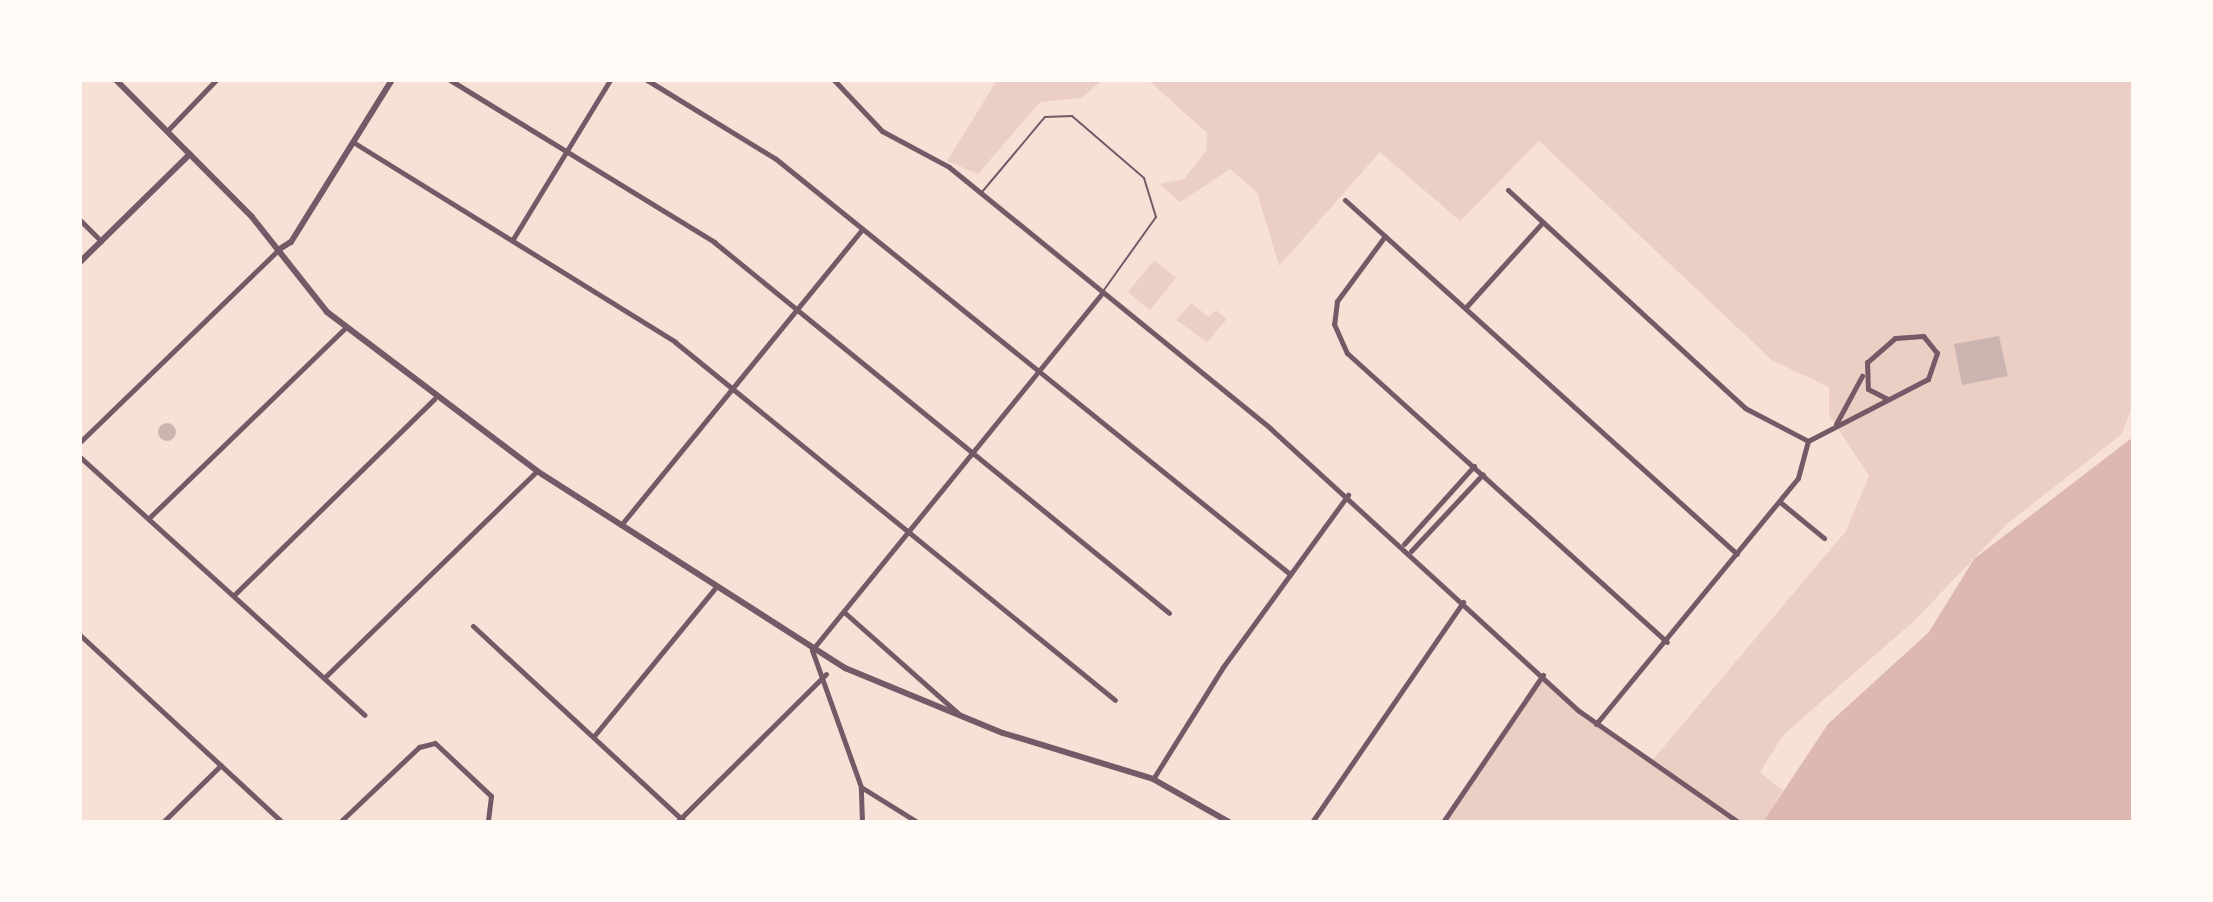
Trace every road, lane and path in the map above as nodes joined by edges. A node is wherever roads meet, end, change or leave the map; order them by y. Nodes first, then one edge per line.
1 (116, 80) edge
2 (216, 80) edge
3 (392, 80) edge
4 (450, 80) edge
5 (610, 80) edge
6 (647, 80) edge
7 (834, 80) edge
8 (167, 131) junction
9 (353, 142) junction
10 (566, 152) junction
11 (190, 154) junction
12 (1508, 190) dead end
13 (982, 193) junction
14 (1345, 200) dead end
15 (80, 220) edge
16 (1543, 222) junction
17 (862, 229) junction
18 (1385, 236) junction
19 (513, 239) junction
20 (101, 241) junction
21 (278, 250) junction
22 (80, 262) edge
23 (1103, 292) junction
24 (1467, 306) junction
25 (796, 310) junction
26 (345, 328) junction
27 (1038, 372) junction
28 (1863, 373) junction
29 (732, 389) junction
30 (434, 399) junction
31 (1888, 399) junction
32 (1836, 424) junction
33 (1808, 441) junction
34 (80, 442) edge
35 (973, 452) junction
36 (80, 457) edge
37 (1474, 466) junction
38 (537, 471) junction
39 (1483, 474) junction
40 (1348, 495) junction
41 (1780, 502) junction
42 (150, 517) junction
43 (620, 525) junction
44 (908, 532) junction
45 (1824, 538) dead end
46 (1404, 544) junction
47 (1411, 551) junction
48 (1737, 554) junction
49 (1290, 574) junction
50 (716, 587) junction
51 (234, 595) junction
52 (1463, 602) junction
53 (844, 612) junction
54 (1169, 613) dead end
55 (473, 626) dead end
56 (80, 635) edge
57 (1667, 642) junction
58 (812, 650) junction
59 (826, 674) junction
60 (1543, 675) junction
61 (324, 678) junction
62 (1115, 700) dead end
63 (365, 715) dead end
64 (963, 718) junction
65 (1596, 724) junction
66 (594, 736) junction
67 (221, 765) junction
68 (1153, 779) junction
69 (861, 787) junction
70 (681, 821) edge
71 (163, 822) edge
72 (282, 822) edge
73 (340, 822) edge
74 (488, 822) edge
75 (862, 822) edge
76 (917, 822) edge
77 (1229, 822) edge
78 (1312, 822) edge
79 (1443, 822) edge
80 (1738, 822) edge

1 - 8 street
2 - 8 street
3 - 9 street
4 - 10 street
5 - 10 street
6 - 17 street
7 - 13 street
8 - 11 street
9 - 19 street
9 - 21 street
10 - 19 street
10 - 25 street
11 - 20 street
11 - 21 street
12 - 16 street
13 - 23 street
13 - 23 lane
14 - 18 street
15 - 20 street
16 - 24 street
16 - 33 street
17 - 25 street
17 - 27 street
18 - 24 street
18 - 37 street
19 - 29 street
20 - 22 street
21 - 26 street
21 - 34 street
23 - 27 street
23 - 40 street
24 - 48 street
25 - 29 street
25 - 35 street
26 - 30 street
26 - 42 street
27 - 35 street
27 - 49 street
28 - 31 street
28 - 31 street
28 - 32 street
29 - 43 street
29 - 44 street
30 - 38 street
30 - 51 street
31 - 32 street
32 - 33 street
33 - 41 street
35 - 44 street
35 - 54 street
36 - 42 street
37 - 39 street
37 - 46 street
38 - 43 street
38 - 61 street
39 - 47 street
39 - 57 street
40 - 46 street
40 - 49 street
41 - 45 street
41 - 48 street
42 - 51 street
43 - 50 street
44 - 53 street
44 - 62 street
46 - 47 street
47 - 52 street
48 - 57 street
49 - 68 street
50 - 58 street
50 - 66 street
51 - 61 street
52 - 60 street
52 - 78 street
53 - 58 street
53 - 64 street
55 - 66 street
56 - 67 street
57 - 65 street
58 - 59 street
58 - 64 street
59 - 69 street
59 - 70 street
60 - 65 street
60 - 79 street
61 - 63 street
64 - 68 street
65 - 80 street
66 - 70 street
67 - 71 street
67 - 72 street
68 - 77 street
69 - 75 street
69 - 76 street
73 - 74 street

